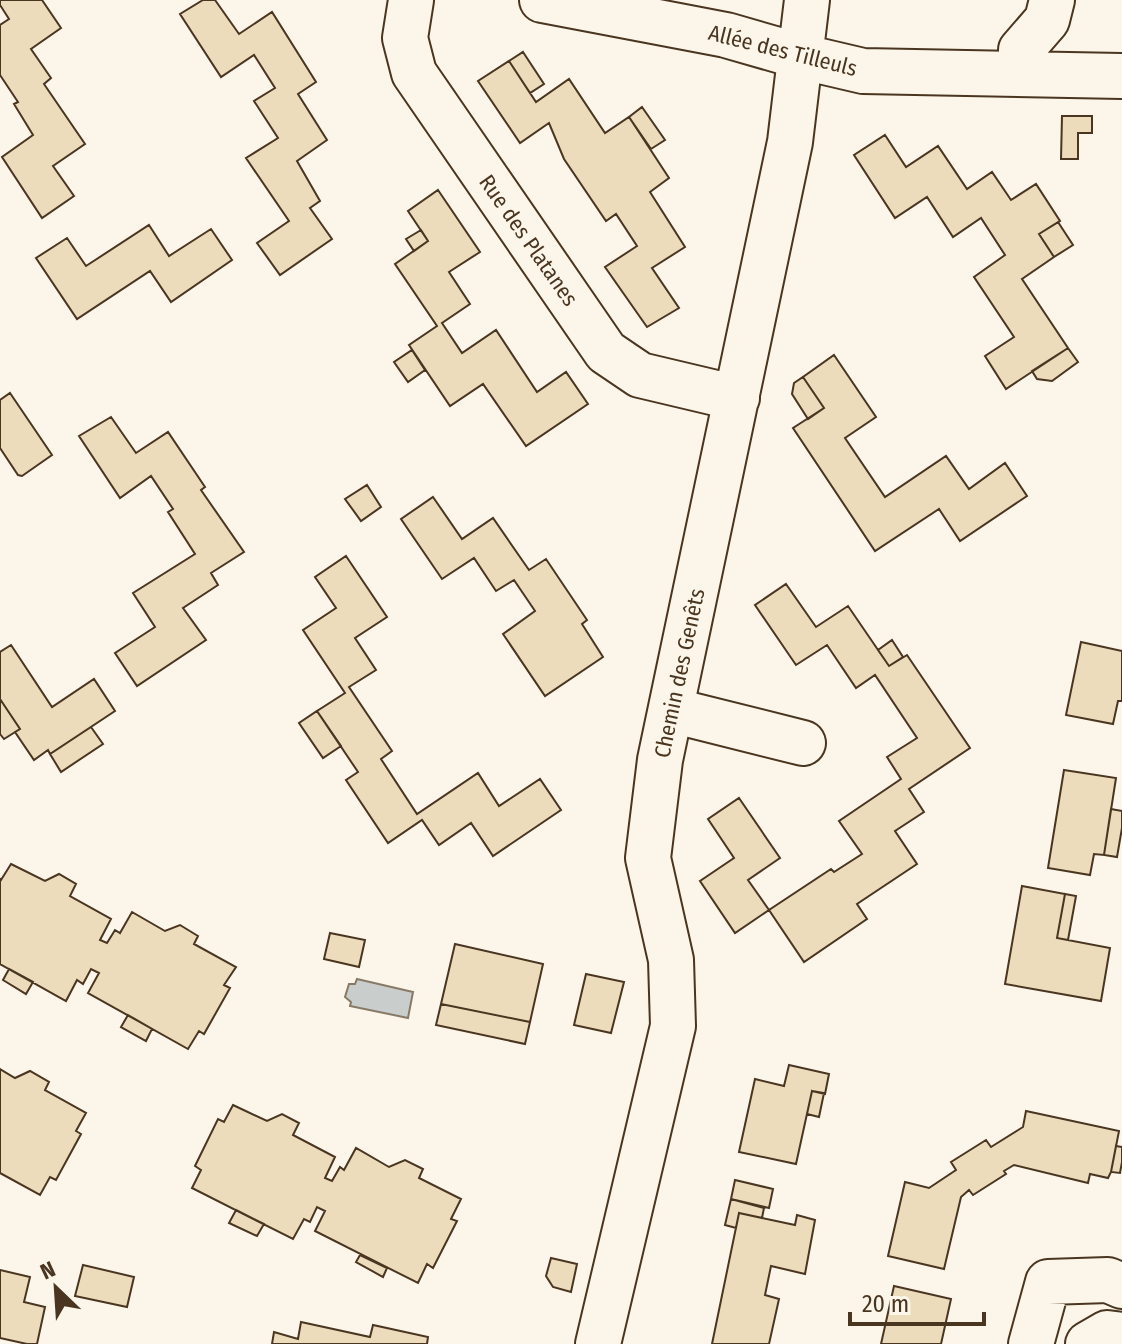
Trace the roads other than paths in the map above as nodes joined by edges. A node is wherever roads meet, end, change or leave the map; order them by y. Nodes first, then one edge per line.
1 (411, 0) edge
2 (542, 0) edge
3 (807, 0) edge
4 (1052, 0) edge
5 (799, 56) junction
6 (1021, 74) junction
7 (1122, 76) edge
8 (737, 398) junction
9 (671, 710) junction
10 (803, 743) dead end
11 (1122, 1286) edge
12 (1122, 1335) edge
13 (598, 1344) edge
14 (1031, 1344) edge
15 (1088, 1344) edge

1 - 8 street, Rue des Platanes
2 - 5 street, Allée des Tilleuls
3 - 5 street, Chemin des Genêts
4 - 6 street
5 - 6 street, Allée des Tilleuls
5 - 8 street, Chemin des Genêts
6 - 7 street, Allée des Tilleuls
8 - 9 street, Chemin des Genêts
9 - 10 street
9 - 13 street, Chemin des Genêts
11 - 14 street
12 - 15 street

